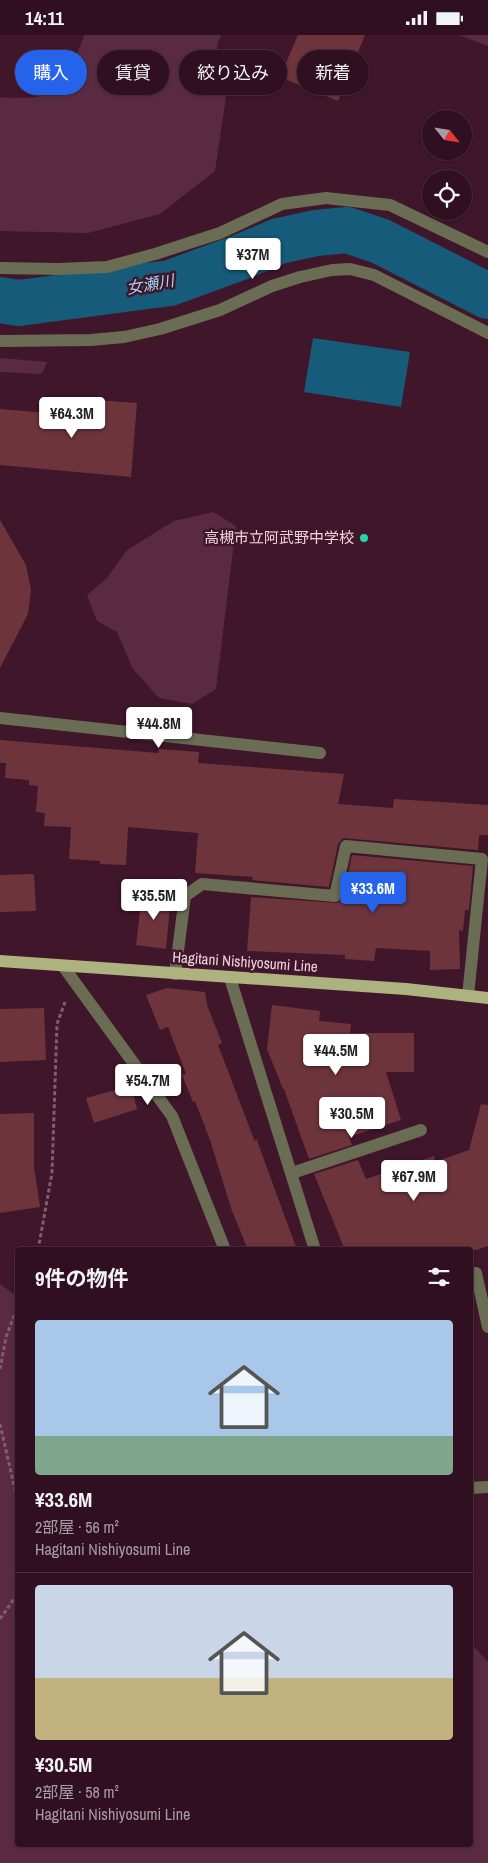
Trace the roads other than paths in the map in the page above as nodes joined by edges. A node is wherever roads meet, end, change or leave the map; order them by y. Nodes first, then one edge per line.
1 (488, 252) edge
2 (0, 268) edge
3 (488, 333) edge
4 (0, 341) edge
5 (0, 718) edge
6 (320, 753) dead end
7 (485, 860) edge
8 (0, 961) edge
9 (63, 966) junction
10 (175, 974) junction
11 (230, 978) junction
12 (468, 996) junction
13 (488, 999) edge
14 (421, 1130) dead end
15 (292, 1173) junction
16 (224, 1247) edge
17 (314, 1247) edge
18 (478, 1272) edge
19 (488, 1327) edge
20 (488, 1487) edge
21 (473, 1488) edge

1 - 2 street
3 - 4 street
5 - 6 street
7 - 10 street
7 - 12 street
8 - 9 main road, Hagitani Nishiyosumi Line
9 - 10 main road, Hagitani Nishiyosumi Line
9 - 16 street
10 - 11 main road, Hagitani Nishiyosumi Line
11 - 12 main road, Hagitani Nishiyosumi Line
11 - 15 street
12 - 13 main road, Hagitani Nishiyosumi Line
14 - 15 street
15 - 17 street
18 - 19 street
20 - 21 street

